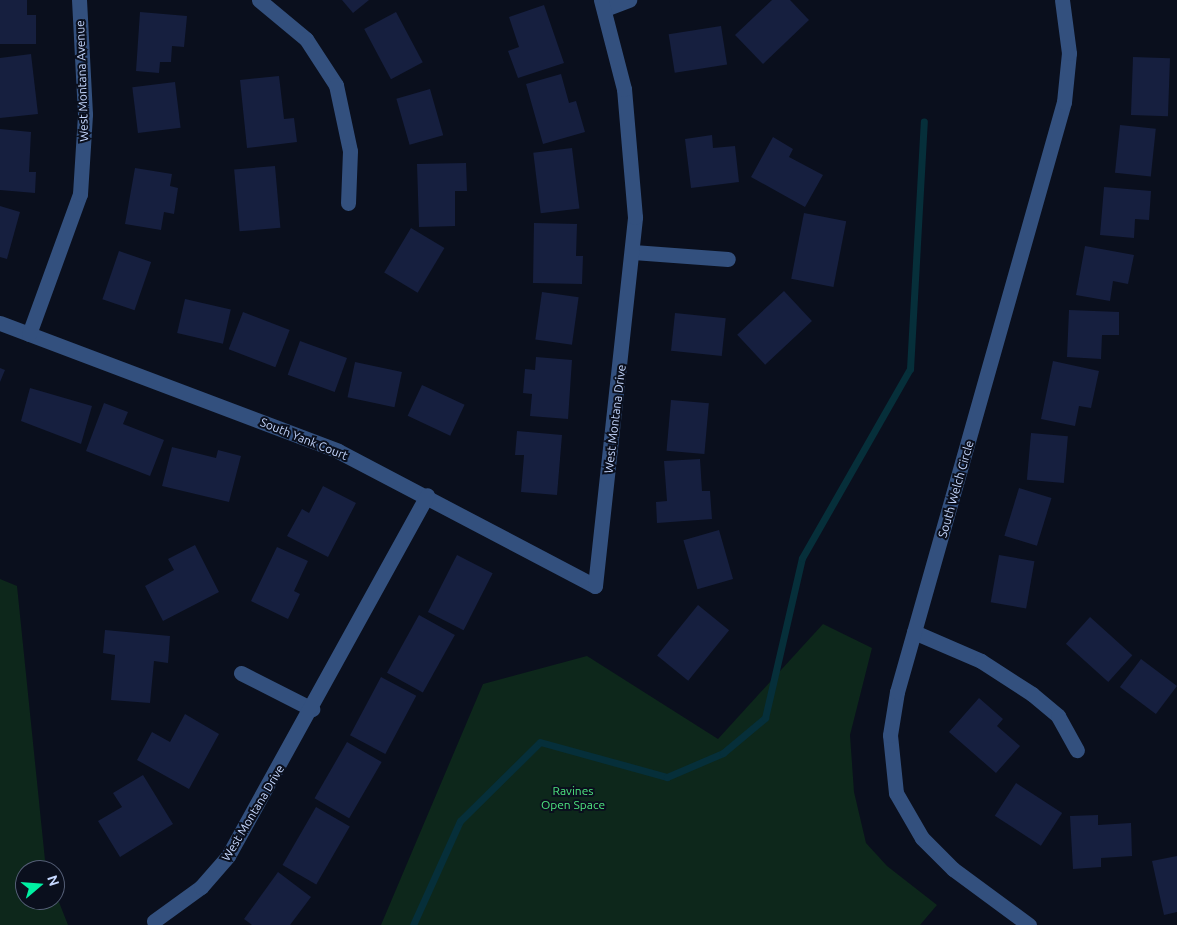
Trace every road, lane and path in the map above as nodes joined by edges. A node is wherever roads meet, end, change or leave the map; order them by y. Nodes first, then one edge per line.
1 (79, 0) edge
2 (259, 0) edge
3 (629, 0) edge
4 (1062, 0) edge
5 (603, 5) edge
6 (348, 203) dead end
7 (633, 252) junction
8 (728, 259) dead end
9 (0, 322) edge
10 (30, 334) junction
11 (427, 495) junction
12 (595, 586) joint
13 (914, 632) junction
14 (241, 673) dead end
15 (312, 709) junction
16 (1077, 750) dead end
17 (154, 921) dead end
18 (1029, 925) edge

1 - 10 street, West Montana Avenue
2 - 6 street
3 - 5 street, West Montana Drive
4 - 13 street, South Welch Circle
5 - 7 street, West Montana Drive
7 - 8 street
7 - 12 street, West Montana Drive
9 - 10 street, South Yank Court
10 - 11 street, South Yank Court
11 - 12 street, South Yank Court
11 - 15 street, West Montana Drive
13 - 16 street
13 - 18 street, South Welch Circle
14 - 15 street
15 - 17 street, West Montana Drive

